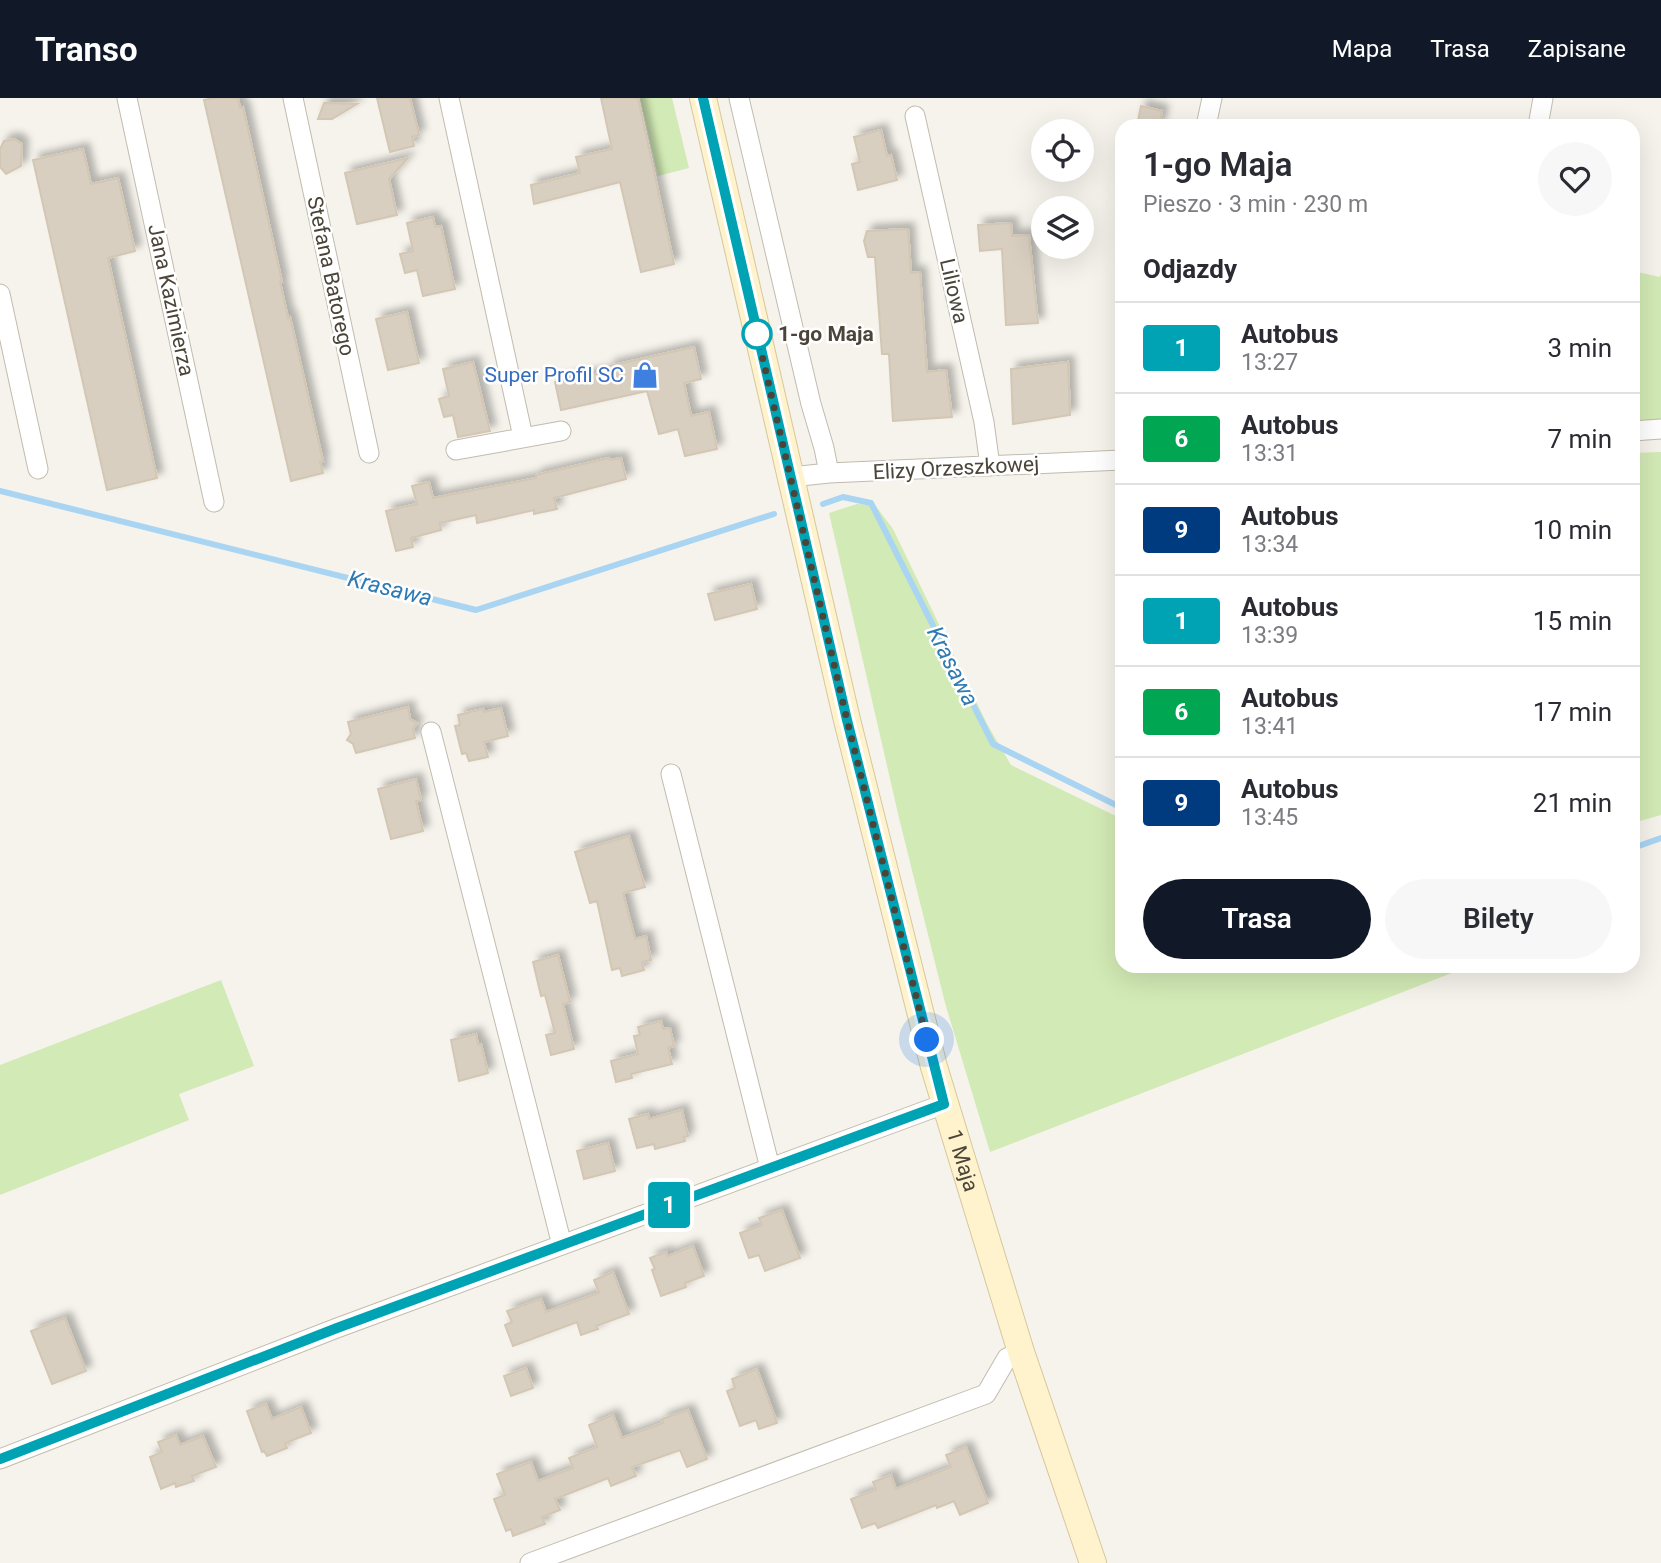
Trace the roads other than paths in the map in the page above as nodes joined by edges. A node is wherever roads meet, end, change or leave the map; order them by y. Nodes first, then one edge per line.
1 (127, 98) edge
2 (293, 98) edge
3 (449, 98) edge
4 (702, 98) edge
5 (739, 98) edge
6 (1212, 98) edge
7 (1544, 98) edge
8 (915, 116) dead end
9 (1208, 119) edge
10 (1540, 119) edge
11 (0, 294) edge
12 (1661, 429) edge
13 (1640, 430) edge
14 (561, 431) dead end
15 (523, 437) junction
16 (456, 450) dead end
17 (369, 453) dead end
18 (1115, 460) edge
19 (990, 466) junction
20 (38, 469) dead end
21 (829, 473) junction
22 (791, 477) junction
23 (214, 502) dead end
24 (431, 732) dead end
25 (671, 774) dead end
26 (944, 1104) junction
27 (770, 1168) junction
28 (562, 1245) junction
29 (1021, 1352) junction
30 (0, 1459) edge
31 (530, 1563) edge
32 (1093, 1563) edge

1 - 23 street, Jana Kazimierza
2 - 17 street, Stefana Batorego
3 - 15 street
4 - 22 main road, 1 Maja
5 - 21 street
6 - 9 street
7 - 10 street
8 - 19 street, Liliowa
11 - 20 street
12 - 13 street
14 - 15 street
15 - 16 street
18 - 19 street, Elizy Orzeszkowej
19 - 21 street, Elizy Orzeszkowej
21 - 22 street, Elizy Orzeszkowej
22 - 26 main road, 1 Maja
24 - 28 street
25 - 27 street
26 - 27 street
26 - 29 main road, 1 Maja
27 - 28 street
28 - 30 street
29 - 31 street
29 - 32 main road, 1 Maja

